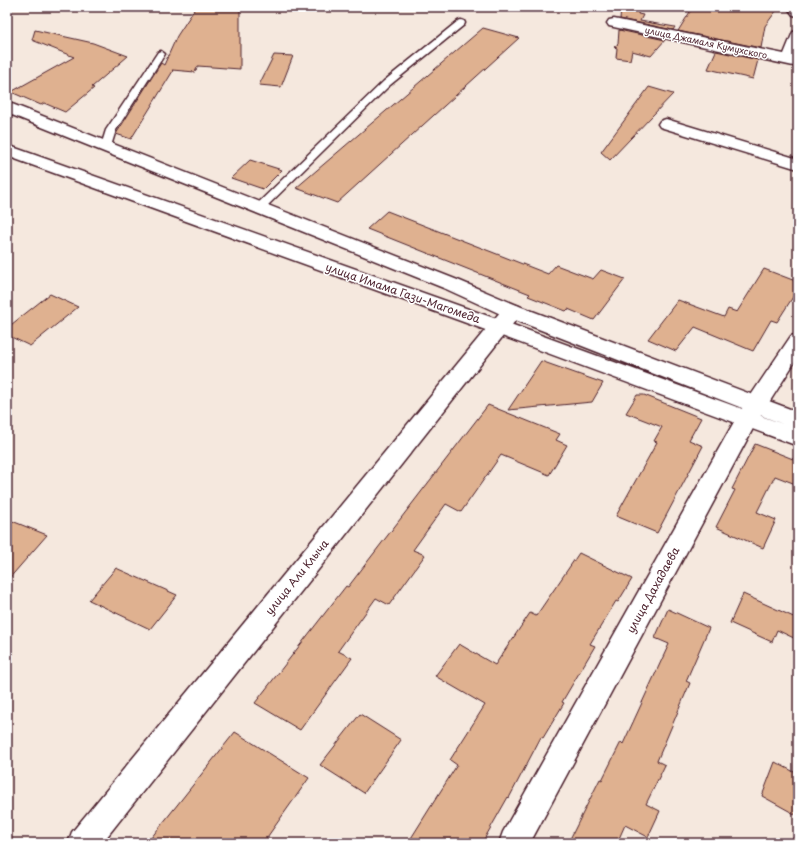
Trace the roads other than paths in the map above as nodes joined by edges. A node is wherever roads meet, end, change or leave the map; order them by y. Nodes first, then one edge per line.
1 (794, 7) edge
2 (798, 12) edge
3 (461, 23) dead end
4 (614, 23) dead end
5 (798, 35) edge
6 (161, 54) dead end
7 (794, 61) edge
8 (7, 107) edge
9 (666, 124) dead end
10 (106, 146) junction
11 (9, 153) edge
12 (798, 164) edge
13 (259, 208) junction
14 (505, 319) junction
15 (798, 341) edge
16 (751, 412) junction
17 (798, 421) edge
18 (798, 438) edge
19 (83, 843) edge
20 (515, 843) edge

1 - 2 main road
3 - 13 lane
4 - 7 main road, улица Джамаля Кумухского
5 - 7 main road
6 - 10 lane
8 - 10 main road
9 - 12 main road
10 - 13 main road
11 - 14 main road, улица Имама Гази-Магомеда
13 - 14 main road
14 - 16 main road, улица Имама Гази-Магомеда
14 - 19 main road, улица Али Клыча
15 - 16 main road, улица Дахадаева
16 - 17 main road
16 - 18 main road, улица Имама Гази-Магомеда
16 - 20 main road, улица Дахадаева

